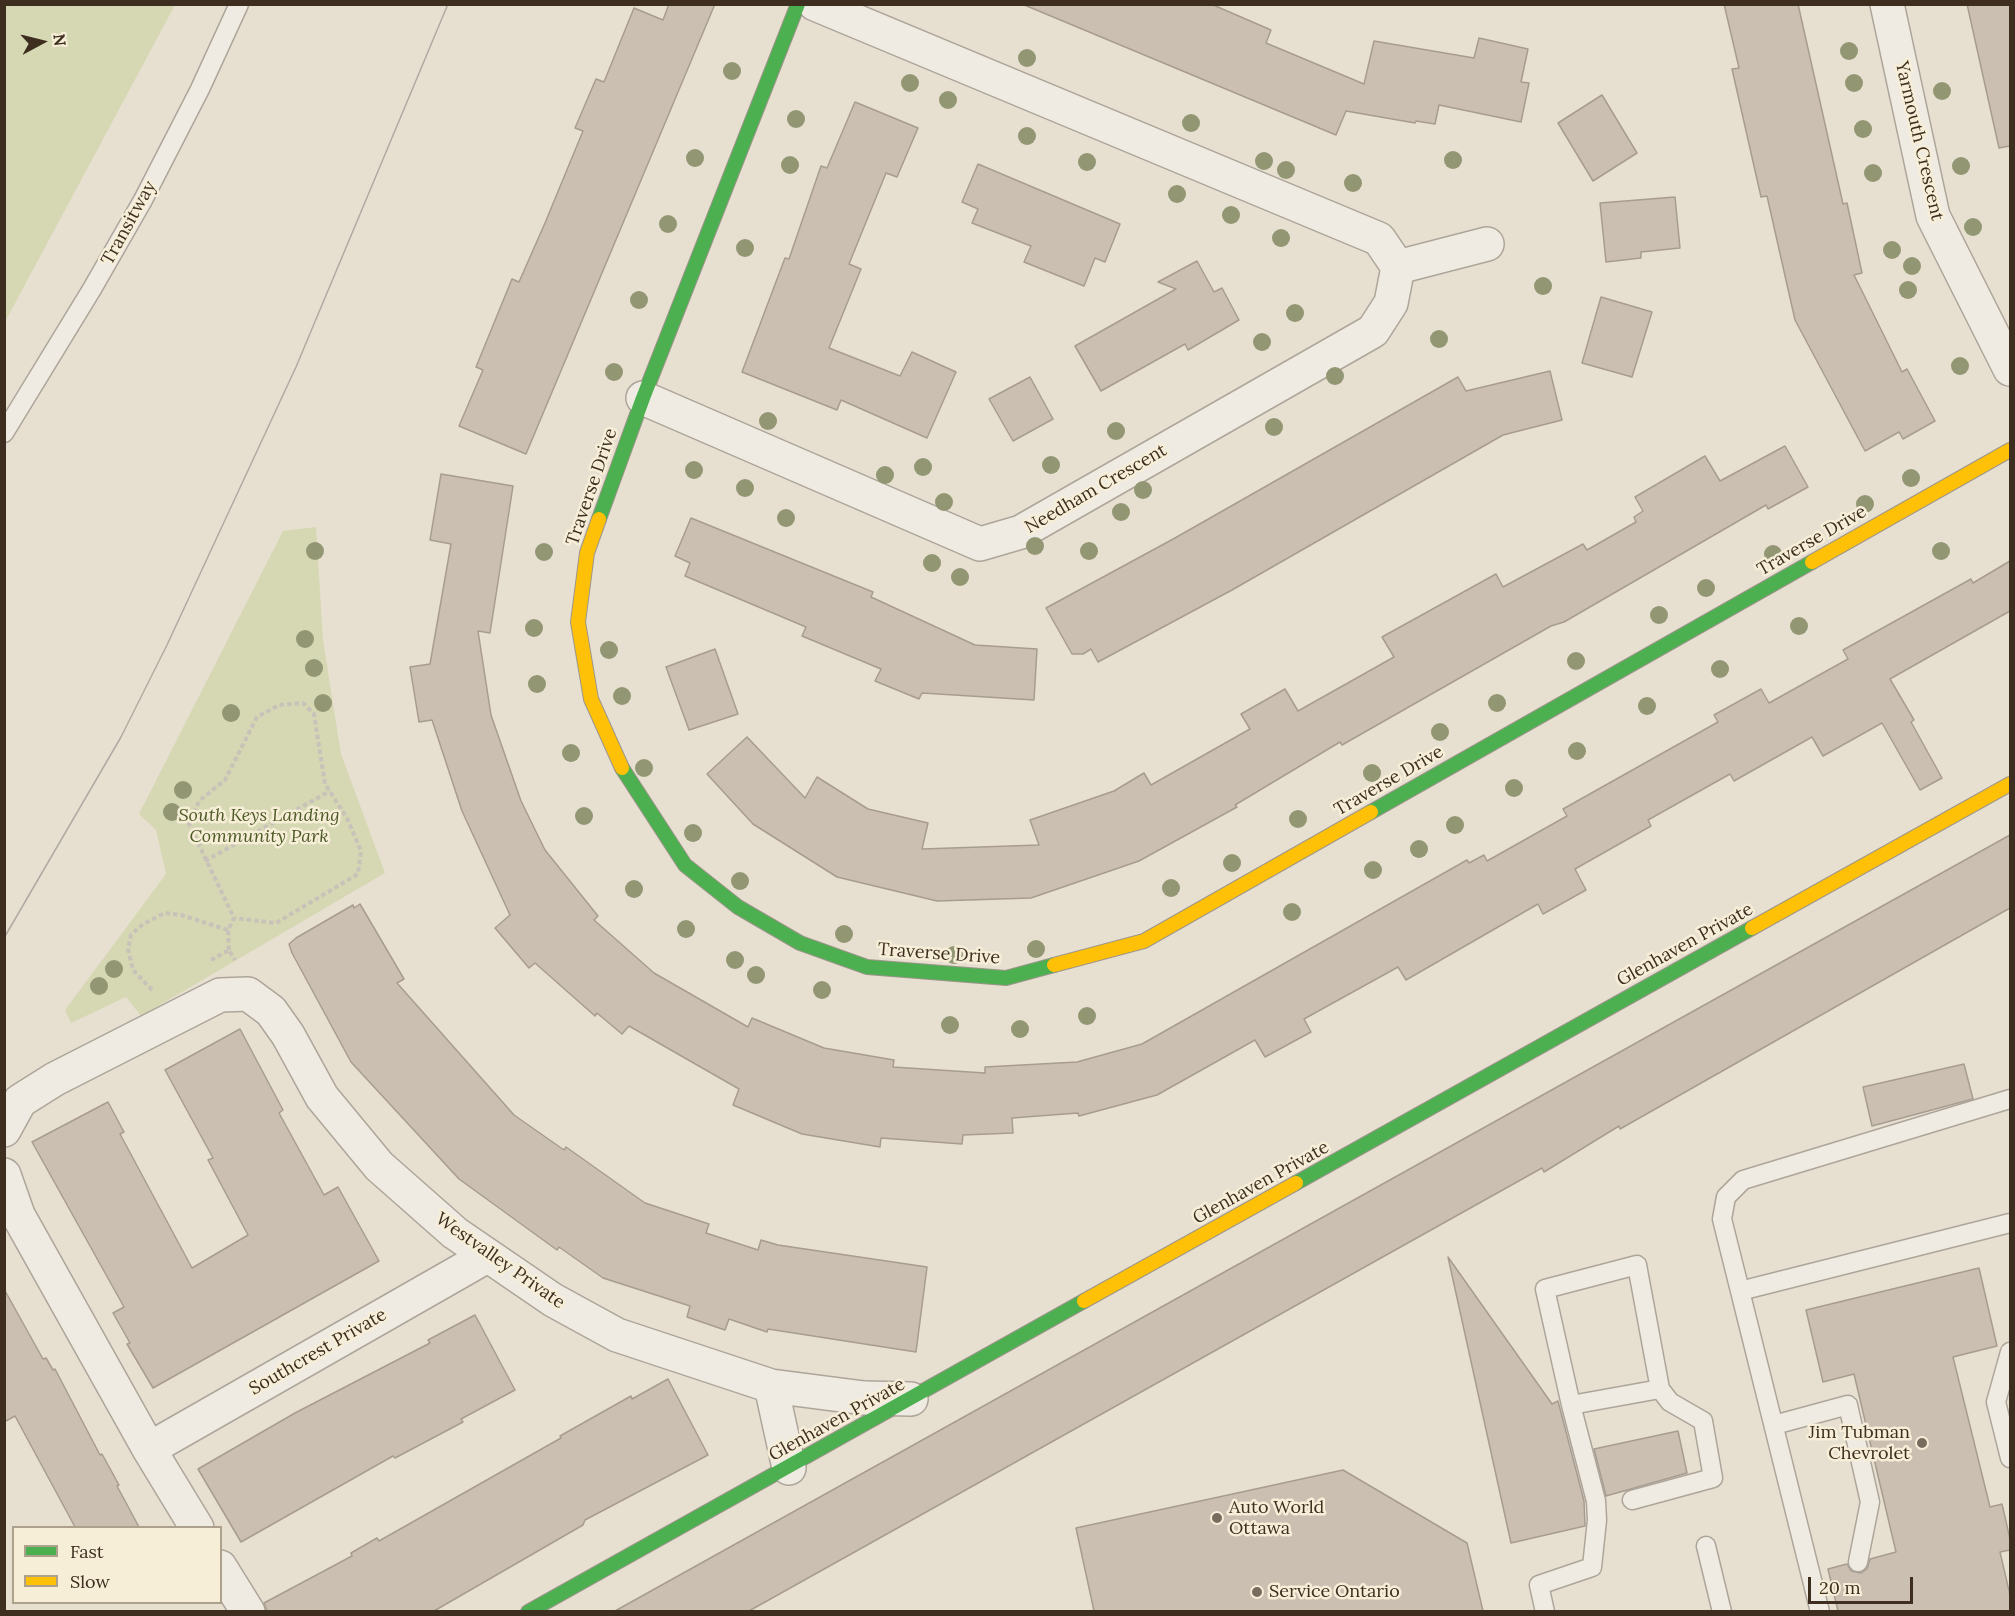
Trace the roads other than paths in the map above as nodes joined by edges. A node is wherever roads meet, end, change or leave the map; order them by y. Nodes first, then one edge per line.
1 (239, 4) edge
2 (798, 4) edge
3 (815, 4) edge
4 (1887, 4) edge
5 (1487, 244) dead end
6 (1398, 267) junction
7 (2010, 369) edge
8 (643, 398) junction
9 (4, 433) edge
10 (2010, 450) edge
11 (2010, 784) edge
12 (2010, 1099) edge
13 (4, 1130) edge
14 (4, 1175) edge
15 (2010, 1223) edge
16 (487, 1256) junction
17 (1740, 1291) junction
18 (2010, 1352) edge
19 (771, 1386) junction
20 (1660, 1389) junction
21 (911, 1399) junction
22 (1571, 1405) junction
23 (1774, 1425) junction
24 (149, 1449) junction
25 (2010, 1458) edge
26 (789, 1468) junction
27 (1632, 1500) dead end
28 (196, 1526) edge
29 (1706, 1546) dead end
30 (1858, 1562) dead end
31 (222, 1570) edge
32 (248, 1611) edge
33 (528, 1611) edge
34 (1545, 1611) edge
35 (1722, 1611) edge
36 (1820, 1611) edge

1 - 9 lane, Transitway
2 - 8 street, Traverse Drive
3 - 6 street
4 - 7 street, Yarmouth Crescent
5 - 6 street
6 - 8 street, Needham Crescent
8 - 10 street, Traverse Drive
11 - 21 street, Glenhaven Private
12 - 17 lane
13 - 16 street, Westvalley Private
14 - 24 street
15 - 17 lane
16 - 19 street, Westvalley Private
16 - 24 street, Southcrest Private
17 - 23 lane
18 - 25 lane
19 - 21 street, Westvalley Private
19 - 26 street
20 - 22 lane
20 - 22 lane
20 - 27 lane
21 - 26 street, Glenhaven Private
22 - 34 lane
23 - 30 lane
23 - 36 lane
24 - 28 street
26 - 33 street, Glenhaven Private
29 - 35 lane
31 - 32 street

